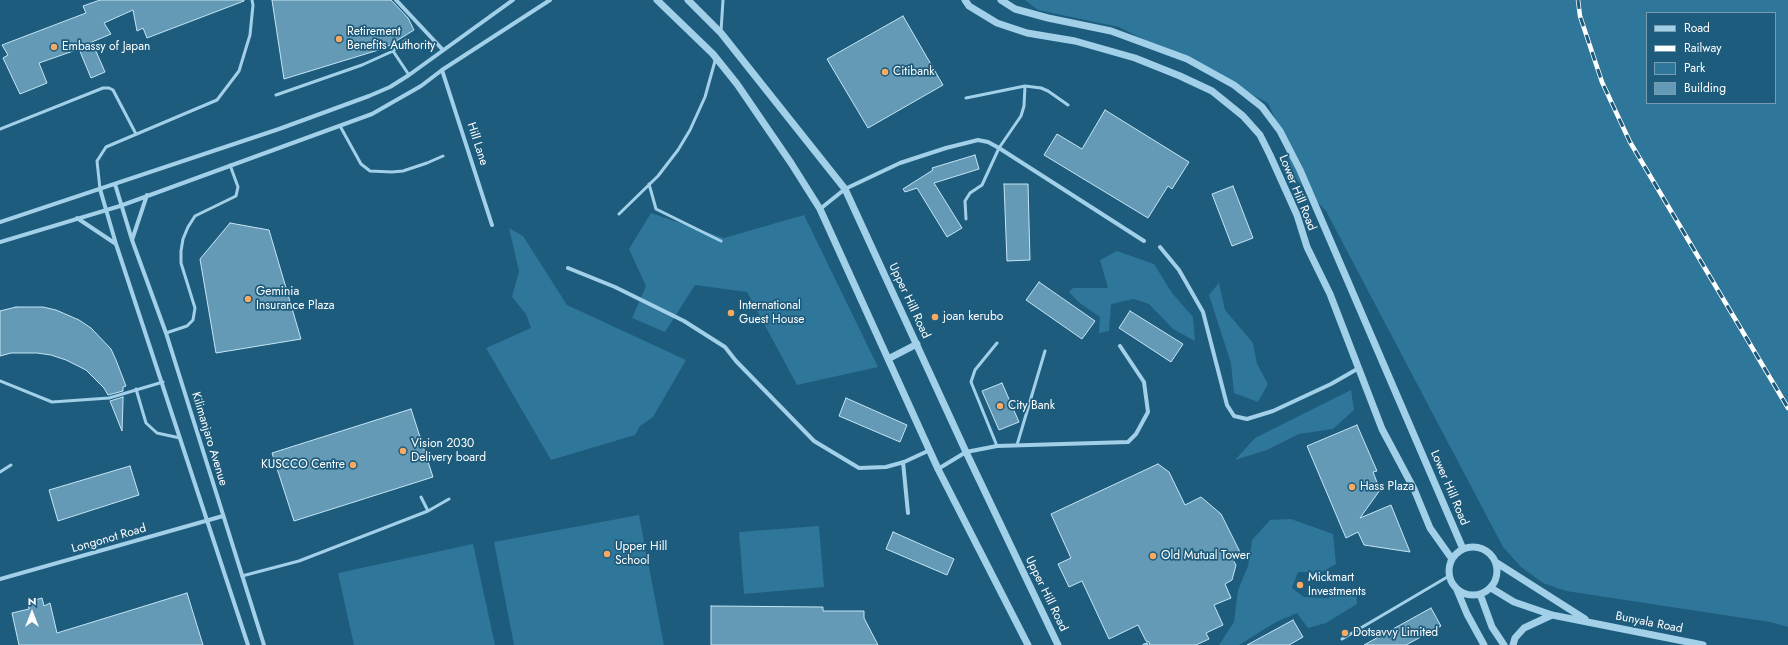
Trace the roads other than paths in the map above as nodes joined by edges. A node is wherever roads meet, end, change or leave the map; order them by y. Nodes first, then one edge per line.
1 (252, 0) edge
2 (396, 0) edge
3 (513, 0) edge
4 (550, 0) edge
5 (657, 0) edge
6 (688, 0) edge
7 (723, 0) edge
8 (964, 0) edge
9 (1001, 0) edge
10 (721, 33) junction
11 (406, 40) dead end
12 (443, 50) junction
13 (393, 51) junction
14 (713, 54) junction
15 (442, 70) junction
16 (409, 75) junction
17 (1025, 86) junction
18 (276, 95) dead end
19 (966, 98) dead end
20 (1068, 105) dead end
21 (340, 126) junction
22 (0, 129) edge
23 (136, 134) junction
24 (998, 148) junction
25 (443, 156) dead end
26 (230, 165) junction
27 (115, 184) junction
28 (649, 184) junction
29 (100, 189) junction
30 (845, 189) junction
31 (147, 195) junction
32 (120, 206) junction
33 (820, 208) junction
34 (106, 210) junction
35 (619, 214) dead end
36 (77, 218) junction
37 (966, 219) dead end
38 (0, 222) edge
39 (492, 225) dead end
40 (132, 240) junction
41 (721, 241) dead end
42 (1144, 241) dead end
43 (0, 242) edge
44 (116, 244) junction
45 (1160, 247) dead end
46 (568, 268) dead end
47 (166, 334) junction
48 (997, 343) dead end
49 (917, 344) junction
50 (1120, 346) dead end
51 (1045, 352) dead end
52 (888, 359) junction
53 (1359, 368) junction
54 (0, 381) edge
55 (162, 382) junction
56 (136, 389) junction
57 (182, 438) junction
58 (1017, 445) junction
59 (997, 446) junction
60 (930, 450) junction
61 (966, 452) junction
62 (903, 462) junction
63 (11, 465) dead end
64 (938, 469) junction
65 (0, 472) edge
66 (422, 497) dead end
67 (449, 499) dead end
68 (428, 511) junction
69 (908, 513) dead end
70 (223, 516) junction
71 (208, 521) junction
72 (1463, 549) junction
73 (1452, 559) junction
74 (1497, 563) junction
75 (242, 576) junction
76 (1449, 576) junction
77 (0, 580) edge
78 (1491, 588) junction
79 (1457, 590) junction
80 (1480, 594) junction
81 (1552, 615) junction
82 (1590, 622) junction
83 (1342, 639) dead end
84 (248, 645) edge
85 (264, 645) edge
86 (1028, 645) edge
87 (1058, 645) edge
88 (1484, 645) edge
89 (1504, 645) edge
90 (1513, 645) edge
91 (1703, 645) edge

1 - 23 lane
2 - 12 street
3 - 12 street
4 - 15 street
5 - 14 street
6 - 10 street, Upper Hill Road
7 - 10 lane
8 - 53 street, Lower Hill Road
9 - 72 street, Lower Hill Road
10 - 30 street, Upper Hill Road
11 - 13 lane
12 - 16 street
13 - 16 lane
13 - 18 lane
14 - 28 lane
14 - 33 street
15 - 21 street
15 - 39 street, Hill Lane
16 - 27 street
17 - 19 lane
17 - 20 lane
17 - 24 lane
21 - 25 lane
21 - 26 street
22 - 23 lane
23 - 29 lane
24 - 30 street
24 - 37 lane
24 - 42 street
26 - 31 street
26 - 47 lane
27 - 29 street
27 - 32 street, Kilimanjaro Avenue
28 - 35 lane
28 - 41 lane
29 - 34 street
29 - 38 street
30 - 33 street
30 - 49 street, Upper Hill Road
31 - 32 street
31 - 40 street
32 - 34 street
32 - 40 street, Kilimanjaro Avenue
33 - 52 street
34 - 36 street
34 - 44 street
36 - 43 street
36 - 44 street
40 - 47 street, Kilimanjaro Avenue
44 - 55 street
45 - 53 street
46 - 62 street
47 - 70 street, Kilimanjaro Avenue
48 - 59 lane
49 - 52 street
49 - 61 street, Upper Hill Road
50 - 58 street
51 - 58 lane
52 - 60 street
53 - 73 street, Lower Hill Road
54 - 56 lane
55 - 56 lane
55 - 57 street
56 - 57 lane
57 - 71 street
58 - 59 street
59 - 61 street
60 - 62 street
60 - 64 street
61 - 64 street
61 - 87 street, Upper Hill Road
62 - 69 street
63 - 65 lane
64 - 86 street
66 - 68 lane
67 - 68 lane
68 - 75 lane
70 - 71 street, Longonot Road
70 - 75 street, Kilimanjaro Avenue
71 - 77 street, Longonot Road
71 - 84 street
72 - 73 street
72 - 74 street
73 - 76 street
74 - 78 street
74 - 82 street, Bunyala Road
75 - 85 street, Kilimanjaro Avenue
76 - 79 street
76 - 83 lane
78 - 80 street
78 - 81 street, Bunyala Road
79 - 80 street
79 - 88 street
80 - 89 street
81 - 82 street, Bunyala Road
81 - 90 street
82 - 91 street, Bunyala Road

